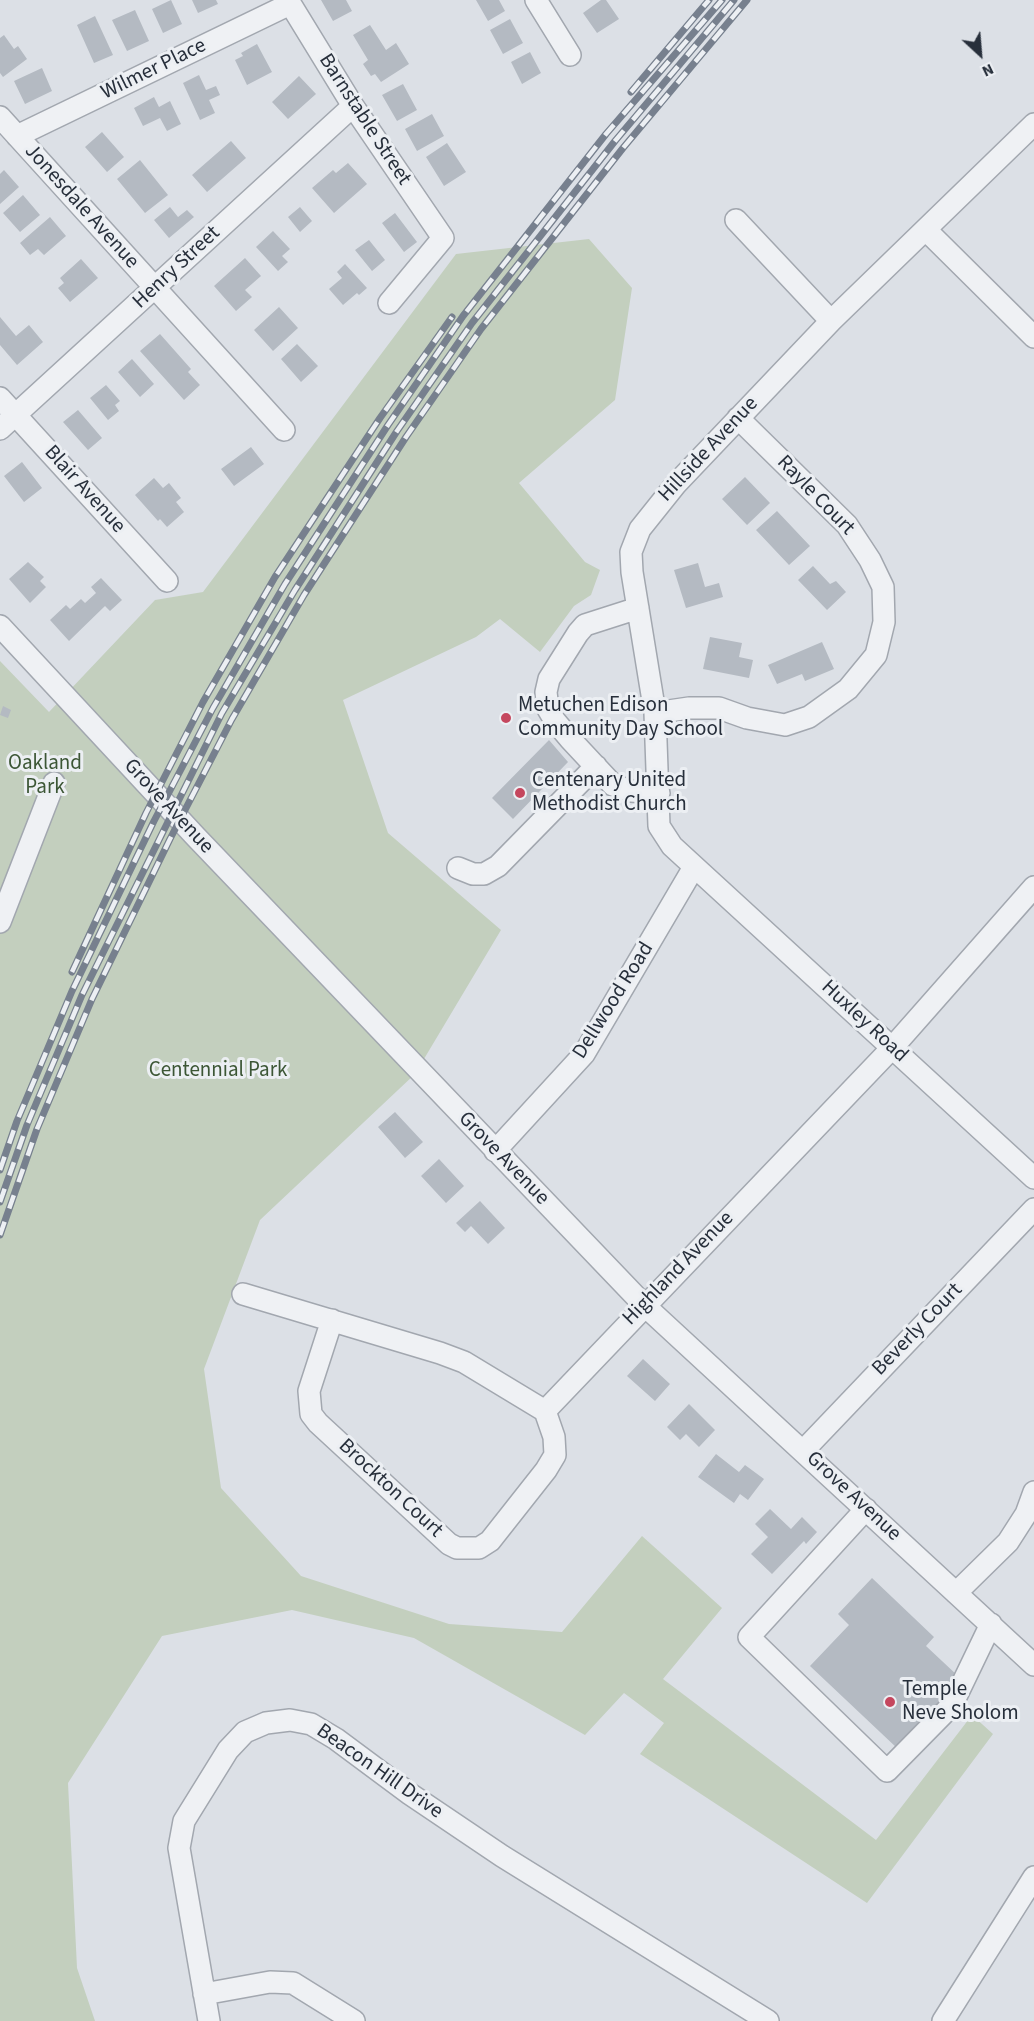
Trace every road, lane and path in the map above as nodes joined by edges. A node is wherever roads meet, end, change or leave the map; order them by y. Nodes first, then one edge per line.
1 (536, 0) edge
2 (289, 2) edge
3 (570, 55) dead end
4 (352, 106) junction
5 (0, 117) edge
6 (1034, 124) edge
7 (17, 136) junction
8 (736, 220) dead end
9 (926, 230) junction
10 (155, 288) junction
11 (390, 303) dead end
12 (831, 321) junction
13 (1034, 337) edge
14 (0, 398) edge
15 (15, 415) junction
16 (738, 418) junction
17 (0, 429) edge
18 (284, 430) dead end
19 (167, 581) dead end
20 (639, 608) junction
21 (0, 626) edge
22 (655, 713) junction
23 (596, 766) junction
24 (54, 783) dead end
25 (659, 793) junction
26 (694, 867) junction
27 (458, 868) dead end
28 (1034, 887) edge
29 (0, 922) edge
30 (892, 1048) junction
31 (495, 1151) junction
32 (1034, 1178) edge
33 (1034, 1209) edge
34 (243, 1294) dead end
35 (644, 1305) junction
36 (332, 1320) junction
37 (545, 1412) junction
38 (803, 1451) junction
39 (1034, 1492) edge
40 (866, 1509) junction
41 (956, 1593) junction
42 (991, 1624) junction
43 (1034, 1665) edge
44 (1034, 1877) edge
45 (204, 1994) junction
46 (208, 2021) edge
47 (354, 2021) edge
48 (768, 2021) edge
49 (943, 2021) edge

1 - 3 street
2 - 4 street, Barnstable Street
2 - 7 street, Wilmer Place
4 - 10 street, Henry Street
4 - 11 street, Barnstable Street
5 - 7 street, Jonesdale Avenue
6 - 9 street, Hillside Avenue
7 - 10 street, Jonesdale Avenue
8 - 12 street
9 - 12 street, Hillside Avenue
9 - 13 street
10 - 15 street, Henry Street
10 - 18 street, Jonesdale Avenue
12 - 16 street, Hillside Avenue
14 - 15 street, Blair Avenue
15 - 17 street, Henry Street
15 - 19 street, Blair Avenue
16 - 20 street, Hillside Avenue
16 - 22 street, Rayle Court
20 - 22 street, Hillside Avenue
20 - 23 street
21 - 31 street, Grove Avenue
22 - 25 street, Hillside Avenue
23 - 25 street
23 - 27 street
24 - 29 street
25 - 26 street, Hillside Avenue
26 - 30 street, Huxley Road
26 - 31 street, Dellwood Road
28 - 30 street, Highland Avenue
30 - 32 street, Huxley Road
30 - 35 street, Highland Avenue
31 - 35 street, Grove Avenue
33 - 38 street, Beverly Court
34 - 36 street
35 - 37 street, Highland Avenue
35 - 38 street, Grove Avenue
36 - 37 street
36 - 37 street, Brockton Court
38 - 40 street, Grove Avenue
39 - 41 street
40 - 41 street, Grove Avenue
40 - 42 street
41 - 42 street, Grove Avenue
42 - 43 street, Grove Avenue
44 - 49 street
45 - 46 street, Beacon Hill Drive
45 - 47 street
45 - 48 street, Beacon Hill Drive

